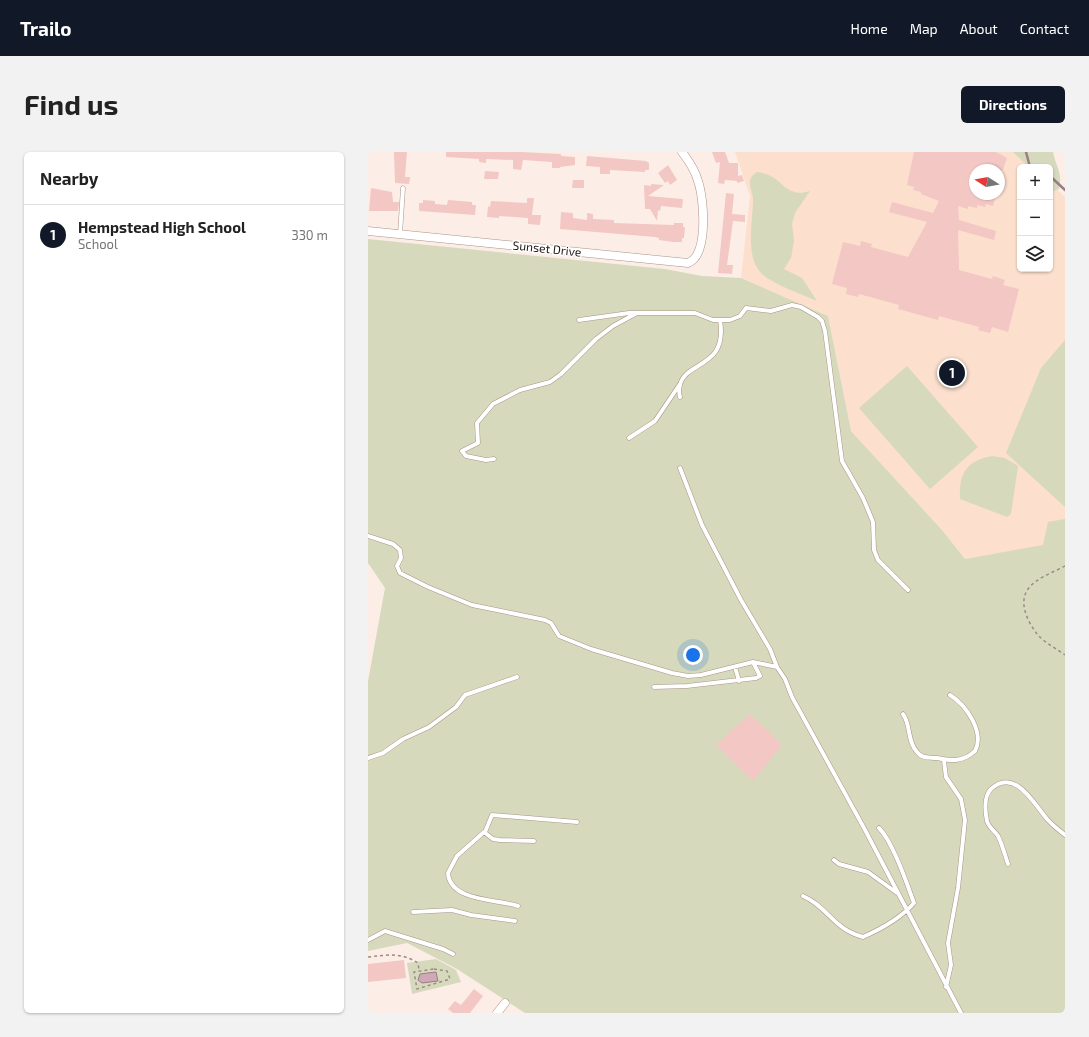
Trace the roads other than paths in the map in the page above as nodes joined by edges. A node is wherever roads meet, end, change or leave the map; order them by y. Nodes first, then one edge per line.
1 (682, 152) edge
2 (402, 188) dead end
3 (368, 231) edge
4 (400, 234) junction
5 (637, 313) junction
6 (580, 320) dead end
7 (720, 320) junction
8 (680, 384) junction
9 (680, 397) dead end
10 (629, 438) dead end
11 (494, 459) dead end
12 (680, 468) dead end
13 (368, 536) edge
14 (908, 590) dead end
15 (754, 662) junction
16 (735, 667) junction
17 (777, 667) junction
18 (517, 677) dead end
19 (739, 681) junction
20 (654, 687) dead end
21 (950, 695) dead end
22 (903, 714) dead end
23 (368, 758) edge
24 (944, 760) junction
25 (577, 822) dead end
26 (879, 828) dead end
27 (485, 832) junction
28 (1065, 835) edge
29 (534, 841) dead end
30 (834, 860) dead end
31 (1008, 864) dead end
32 (897, 893) junction
33 (803, 896) dead end
34 (518, 906) dead end
35 (906, 910) junction
36 (413, 912) dead end
37 (514, 921) dead end
38 (368, 940) edge
39 (453, 954) dead end
40 (946, 987) junction
41 (505, 1003) dead end
42 (497, 1013) edge
43 (961, 1013) edge

1 - 4 street, Sunset Drive
2 - 4 lane
3 - 4 street, Sunset Drive
5 - 6 lane
5 - 7 lane
5 - 11 lane
7 - 8 lane
7 - 14 lane
8 - 9 lane
8 - 10 lane
12 - 17 lane
13 - 16 lane
15 - 16 lane
15 - 17 lane
15 - 19 lane
16 - 19 lane
17 - 32 lane
18 - 23 lane
19 - 20 lane
21 - 24 lane
22 - 24 lane
24 - 40 lane
25 - 27 lane
26 - 35 lane
27 - 29 lane
27 - 34 lane
28 - 31 lane
30 - 32 lane
32 - 35 lane
33 - 35 lane
35 - 40 lane
36 - 37 lane
38 - 39 lane
40 - 43 lane
41 - 42 street

